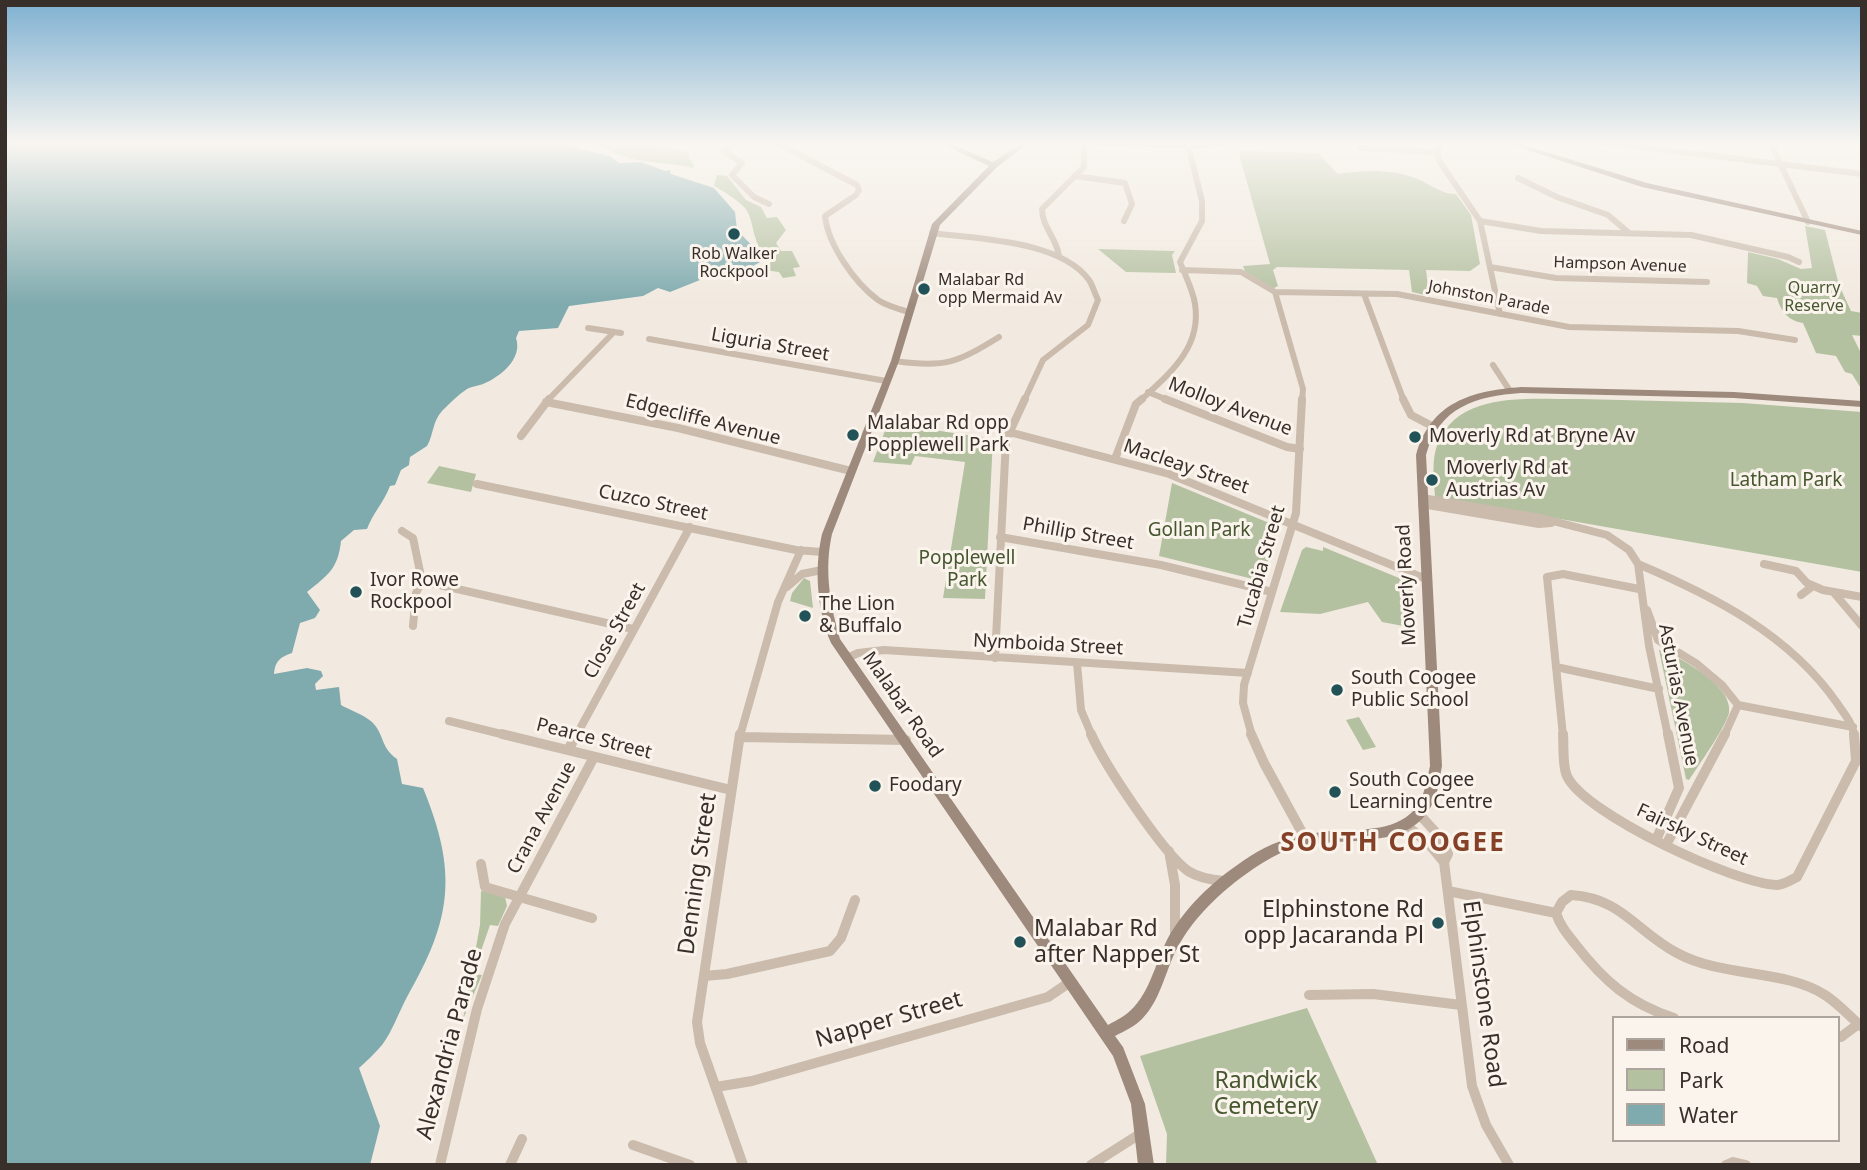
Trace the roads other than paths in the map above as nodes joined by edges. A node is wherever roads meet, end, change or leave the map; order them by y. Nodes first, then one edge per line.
1 (754, 197) edge
2 (854, 197) edge
3 (962, 197) edge
4 (1053, 197) edge
5 (1130, 197) edge
6 (1198, 197) edge
7 (1463, 197) edge
8 (1556, 197) edge
9 (1693, 197) edge
10 (1796, 197) edge
11 (769, 204) dead end
12 (1124, 221) dead end
13 (1480, 221) junction
14 (1808, 222) junction
15 (932, 233) junction
16 (1629, 233) junction
17 (1862, 233) edge
18 (1059, 256) junction
19 (1800, 262) dead end
20 (1490, 267) junction
21 (1182, 270) junction
22 (1707, 282) dead end
23 (1275, 292) junction
24 (1364, 294) junction
25 (909, 312) junction
26 (1500, 314) junction
27 (588, 328) dead end
28 (999, 337) dead end
29 (649, 339) dead end
30 (1795, 340) dead end
31 (895, 362) junction
32 (1493, 365) dead end
33 (886, 381) junction
34 (1510, 391) junction
35 (1148, 393) junction
36 (546, 402) junction
37 (1862, 404) edge
38 (1432, 426) junction
39 (1009, 432) junction
40 (521, 436) dead end
41 (1300, 449) junction
42 (1115, 459) junction
43 (851, 471) junction
44 (477, 484) dead end
45 (1422, 501) junction
46 (1294, 524) junction
47 (690, 527) junction
48 (402, 531) dead end
49 (1000, 537) junction
50 (801, 550) junction
51 (822, 552) junction
52 (1638, 564) junction
53 (1764, 564) dead end
54 (821, 570) junction
55 (1426, 579) junction
56 (422, 581) junction
57 (1813, 586) junction
58 (785, 589) junction
59 (1640, 591) junction
60 (1272, 592) junction
61 (1835, 594) junction
62 (1801, 595) dead end
63 (1862, 597) edge
64 (413, 626) dead end
65 (1862, 626) edge
66 (633, 629) junction
67 (847, 658) junction
68 (995, 658) junction
69 (1077, 663) junction
70 (1556, 667) junction
71 (1248, 673) junction
72 (1659, 689) junction
73 (1738, 705) junction
74 (449, 721) dead end
75 (1853, 727) junction
76 (740, 737) junction
77 (906, 740) junction
78 (568, 750) junction
79 (594, 757) junction
80 (731, 790) junction
81 (1419, 814) junction
82 (1406, 825) junction
83 (1305, 838) junction
84 (1656, 840) junction
85 (1667, 845) junction
86 (1169, 851) junction
87 (1444, 862) junction
88 (481, 864) dead end
89 (1231, 880) junction
90 (1448, 891) junction
91 (520, 896) junction
92 (855, 900) dead end
93 (1556, 913) junction
94 (592, 918) dead end
95 (1174, 940) junction
96 (704, 976) junction
97 (1070, 982) junction
98 (1309, 995) dead end
99 (1461, 1004) junction
100 (1667, 1016) edge
101 (1859, 1026) edge
102 (1106, 1034) junction
103 (1841, 1037) dead end
104 (716, 1087) junction
105 (1143, 1132) junction
106 (522, 1139) dead end
107 (632, 1145) dead end
108 (440, 1165) edge
109 (510, 1165) edge
110 (690, 1165) edge
111 (743, 1165) edge
112 (1091, 1165) edge
113 (1146, 1165) edge
114 (1509, 1165) edge
115 (1726, 1165) edge
116 (1746, 1165) edge

1 - 11 street
2 - 25 street
3 - 15 street, Malabar Road
4 - 18 street
5 - 12 street
6 - 21 street
7 - 13 street
8 - 16 street
9 - 14 street
10 - 14 street
13 - 16 street
13 - 20 street
14 - 17 street
15 - 18 street
15 - 25 street, Malabar Road
16 - 19 street
18 - 39 street
20 - 22 street, Hampson Avenue
20 - 26 street
21 - 23 street, Johnston Parade
21 - 35 street
23 - 24 street, Johnston Parade
23 - 41 street, Tucabia Street
24 - 26 street, Johnston Parade
24 - 38 street
25 - 31 street, Malabar Road
26 - 30 street, Johnston Parade
27 - 36 street
28 - 31 street
29 - 33 street, Liguria Street
31 - 33 street, Malabar Road
32 - 34 street
33 - 43 street, Malabar Road
34 - 37 street
34 - 38 street
35 - 41 street, Molloy Avenue
35 - 42 street
36 - 40 street
36 - 43 street, Edgecliffe Avenue
38 - 45 street, Moverly Road
39 - 42 street, Macleay Street
39 - 49 street
41 - 46 street, Tucabia Street
42 - 46 street, Macleay Street
43 - 51 street, Malabar Road
44 - 47 street, Cuzco Street
45 - 52 street
45 - 55 street, Moverly Road
46 - 55 street, Macleay Street
46 - 60 street, Tucabia Street
47 - 50 street, Cuzco Street
47 - 66 street, Close Street
48 - 56 street
49 - 60 street, Phillip Street
49 - 68 street
50 - 51 street, Cuzco Street
50 - 58 street, Denning Street
51 - 54 street, Malabar Road
52 - 59 street, Asturias Avenue
52 - 75 street
53 - 57 street
54 - 58 street
54 - 67 street, Malabar Road
55 - 81 street, Moverly Road
56 - 64 street
56 - 66 street
57 - 61 street
57 - 62 street
58 - 76 street, Denning Street
59 - 70 street, Fairsky Street
59 - 72 street, Asturias Avenue
59 - 73 street, Asturias Avenue
60 - 71 street, Tucabia Street
61 - 63 street
61 - 65 street
66 - 78 street, Close Street
67 - 68 street, Nymboida Street
67 - 77 street, Malabar Road
68 - 69 street, Nymboida Street
69 - 71 street, Nymboida Street
69 - 86 street
70 - 72 street
70 - 84 street, Fairsky Street
71 - 83 street, Tucabia Street
72 - 84 street, Asturias Avenue
73 - 75 street
73 - 85 street, Asturias Avenue
74 - 78 street, Pearce Street
75 - 85 street, Fairsky Street
76 - 77 street
76 - 80 street, Denning Street
77 - 97 street, Malabar Road
78 - 79 street, Pearce Street
79 - 80 street, Pearce Street
79 - 91 street, Crana Avenue
80 - 96 street, Denning Street
81 - 82 street, Moverly Road
81 - 87 street, Elphinstone Road
82 - 83 street, Moverly Road
82 - 87 street
83 - 89 street, Moverly Road
84 - 85 street, Fairsky Street
86 - 89 street
86 - 95 street
87 - 90 street, Elphinstone Road
88 - 91 street
89 - 95 street, Moverly Road
90 - 93 street
90 - 99 street, Elphinstone Road
91 - 94 street
91 - 108 street, Alexandria Parade
92 - 96 street
93 - 100 street
93 - 101 street
95 - 102 street, Moverly Road
96 - 104 street, Denning Street
97 - 102 street, Malabar Road
97 - 104 street, Napper Street
98 - 99 street
99 - 114 street, Elphinstone Road
101 - 103 street
102 - 105 street, Malabar Road
104 - 111 street, Denning Street
105 - 112 street
105 - 113 street, Malabar Road
106 - 109 street
107 - 110 street
115 - 116 street

